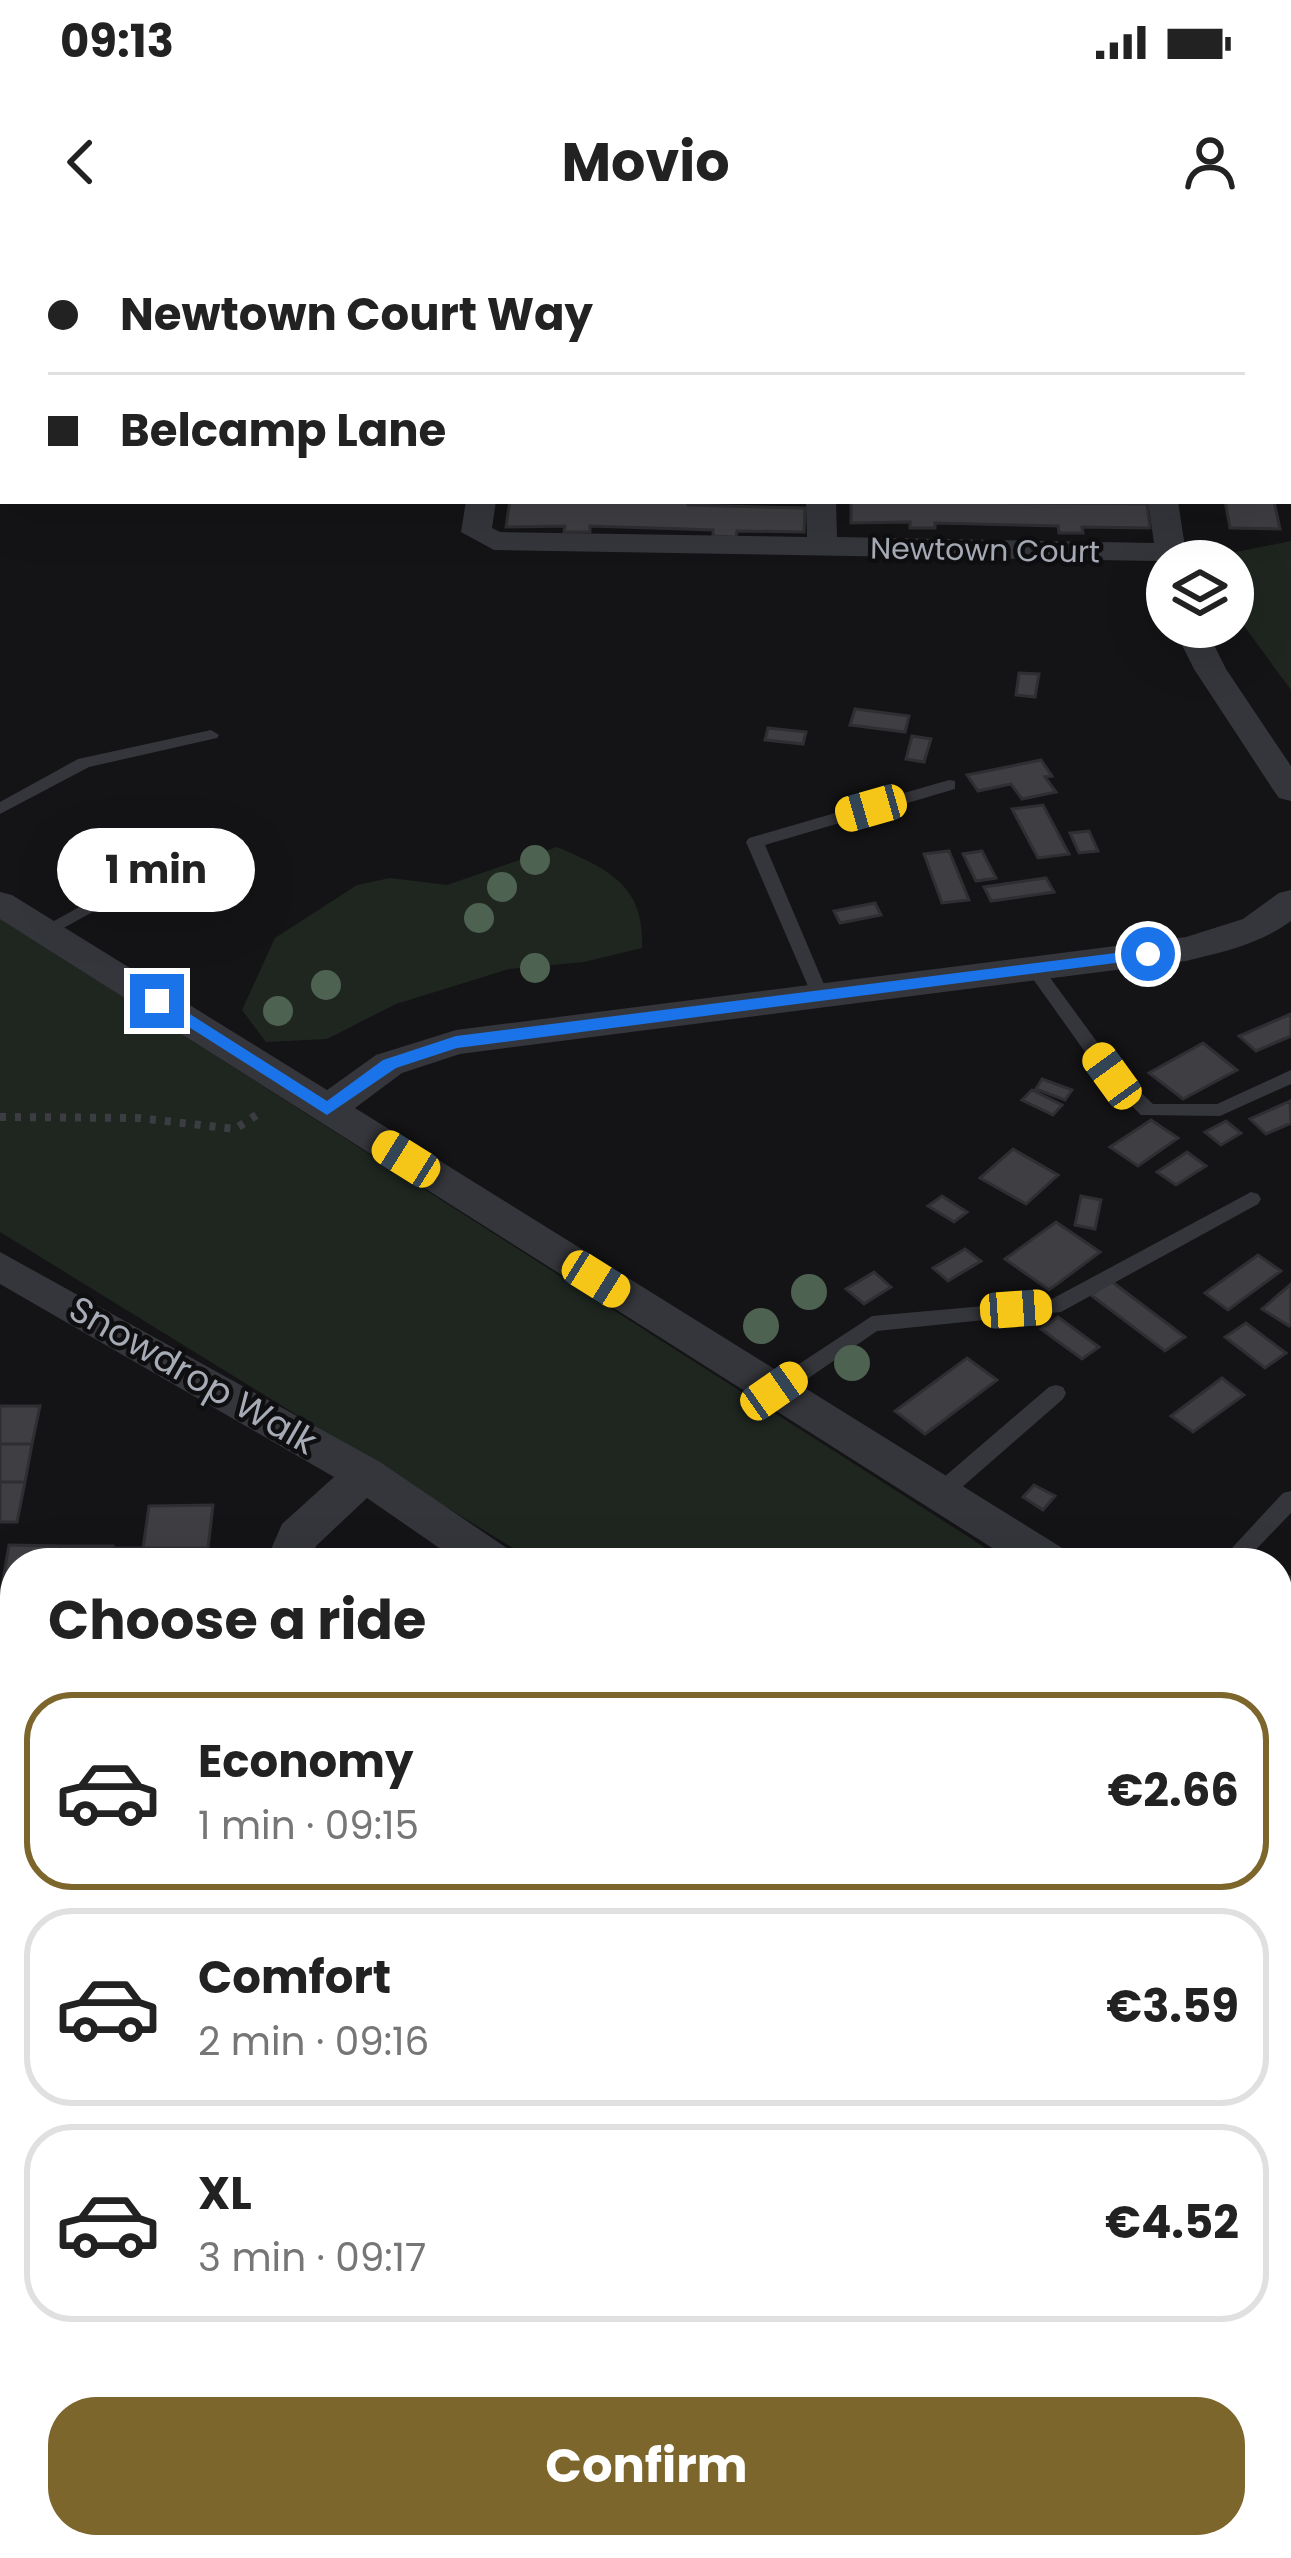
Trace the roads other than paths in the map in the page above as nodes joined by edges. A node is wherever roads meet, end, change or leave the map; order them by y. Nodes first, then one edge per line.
1 (481, 504) edge
2 (821, 504) edge
3 (1163, 504) edge
4 (1169, 540) edge
5 (822, 548) junction
6 (1146, 555) edge
7 (1200, 648) edge
8 (211, 735) dead end
9 (949, 785) dead end
10 (1291, 791) edge
11 (0, 809) edge
12 (211, 839) dead end
13 (1291, 901) edge
14 (0, 903) edge
15 (45, 931) junction
16 (1034, 968) junction
17 (820, 996) junction
18 (1291, 1076) edge
19 (327, 1109) junction
20 (1251, 1198) dead end
21 (7, 1279) edge
22 (774, 1391) junction
23 (1056, 1394) dead end
24 (365, 1474) junction
25 (938, 1496) junction
26 (1291, 1499) edge
27 (293, 1548) edge
28 (473, 1548) edge
29 (1026, 1548) edge
30 (1244, 1548) edge

1 - 5 street, Newtown Court
2 - 5 street, Newtown Court
3 - 4 street, Newtown Court
5 - 6 street, Newtown Court
7 - 10 street
8 - 11 lane
9 - 17 lane
12 - 15 lane
13 - 16 street
14 - 15 street
15 - 19 street
16 - 17 street
16 - 18 lane
17 - 19 street
19 - 22 street
20 - 22 lane
21 - 24 street, Snowdrop Walk
22 - 25 street
23 - 25 lane
24 - 27 street, Snowdrop Walk
24 - 28 street, Snowdrop Walk
25 - 29 street
26 - 30 lane

